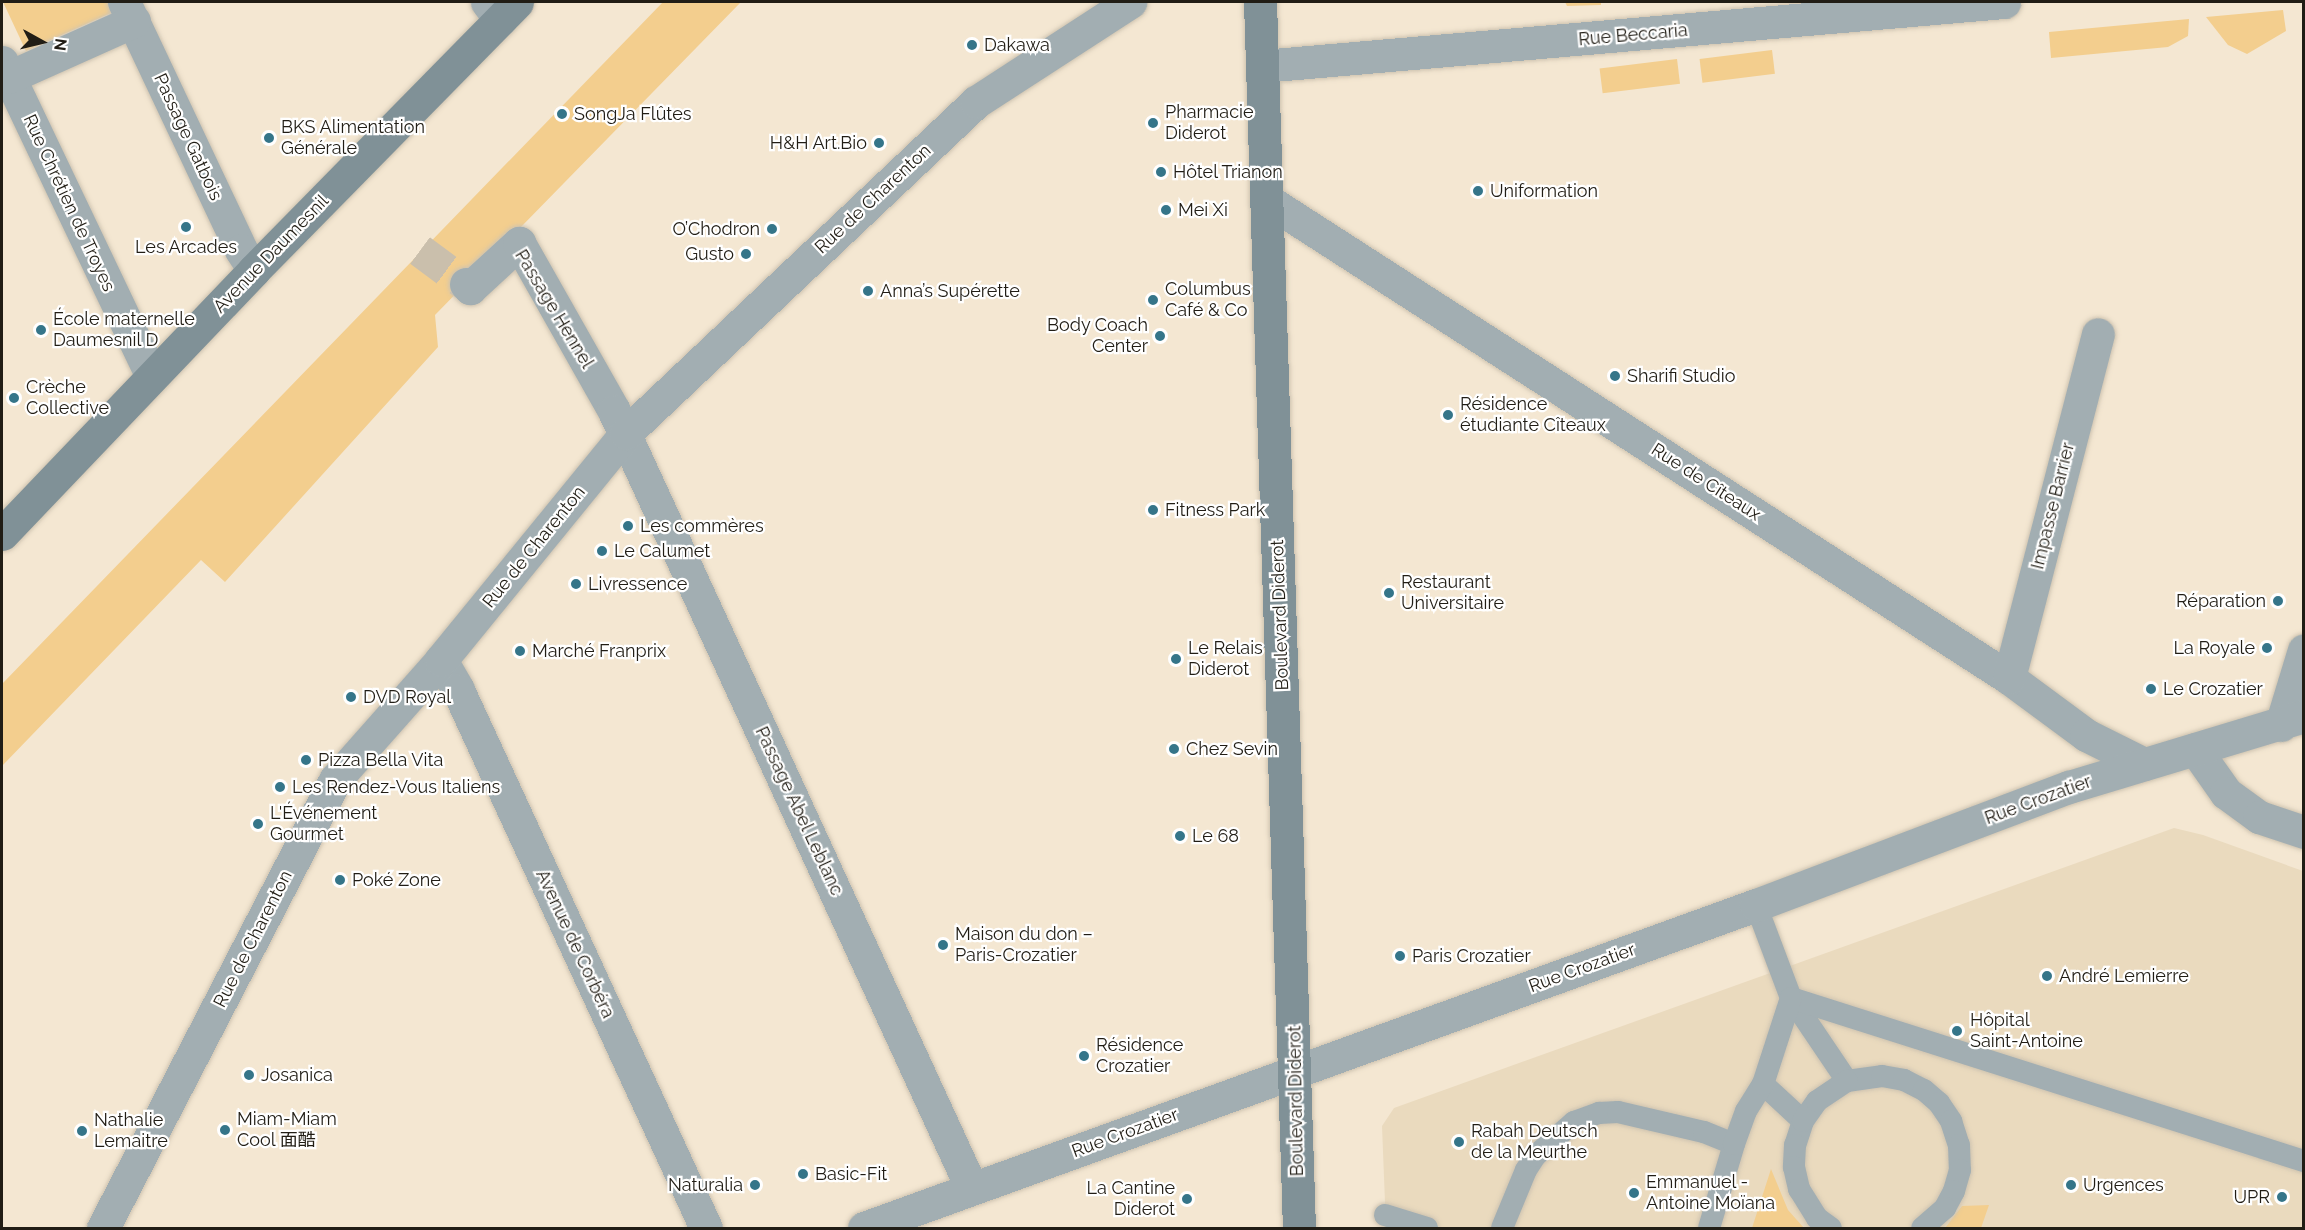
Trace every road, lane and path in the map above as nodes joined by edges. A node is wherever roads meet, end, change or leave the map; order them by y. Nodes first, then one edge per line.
1 (1130, 2) edge
2 (1260, 2) edge
3 (2004, 2) edge
4 (501, 8) edge
5 (129, 11) edge
6 (1262, 66) junction
7 (5, 69) edge
8 (1267, 200) junction
9 (254, 270) junction
10 (466, 284) dead end
11 (2098, 334) dead end
12 (152, 376) junction
13 (626, 433) junction
14 (2, 534) edge
15 (2304, 650) edge
16 (441, 660) junction
17 (2009, 678) junction
18 (2292, 721) edge
19 (2195, 749) junction
20 (2144, 764) junction
21 (2304, 832) edge
22 (1756, 905) junction
23 (1791, 998) junction
24 (1294, 1072) junction
25 (1847, 1081) junction
26 (1763, 1084) junction
27 (1803, 1121) junction
28 (1734, 1143) junction
29 (2304, 1161) edge
30 (972, 1189) junction
31 (1385, 1215) dead end
32 (103, 1228) edge
33 (706, 1228) edge
34 (864, 1228) edge
35 (1299, 1228) edge
36 (1427, 1228) edge
37 (1502, 1228) edge
38 (1709, 1228) edge
39 (1831, 1228) edge
40 (1923, 1228) edge

1 - 13 street, Rue de Charenton
2 - 6 main road, Boulevard Diderot
3 - 6 street, Rue Beccaria
4 - 9 main road, Avenue Daumesnil
5 - 7 street
5 - 9 street, Passage Gatbois
6 - 8 main road, Boulevard Diderot
7 - 12 street, Rue Chrétien de Troyes
8 - 17 street, Rue de Cîteaux
8 - 24 main road, Boulevard Diderot
9 - 12 main road, Avenue Daumesnil
10 - 13 street, Passage Hennel
11 - 17 street, Impasse Barrier
12 - 14 main road, Avenue Daumesnil
13 - 16 street, Rue de Charenton
13 - 30 street, Passage Abel Leblanc
15 - 18 street
16 - 32 street, Rue de Charenton
16 - 33 street, Avenue de Corbéra
17 - 20 street, Rue de Cîteaux
18 - 19 street, Rue Crozatier
19 - 20 street, Rue Crozatier
19 - 21 street
20 - 22 street, Rue Crozatier
22 - 23 lane
22 - 24 street, Rue Crozatier
23 - 25 lane
23 - 26 lane
23 - 29 lane
24 - 30 street, Rue Crozatier
24 - 35 main road, Boulevard Diderot
25 - 27 lane
25 - 40 lane
26 - 27 lane
26 - 28 lane
27 - 39 lane
28 - 37 lane
28 - 38 lane
30 - 34 street, Rue Crozatier
31 - 36 lane

